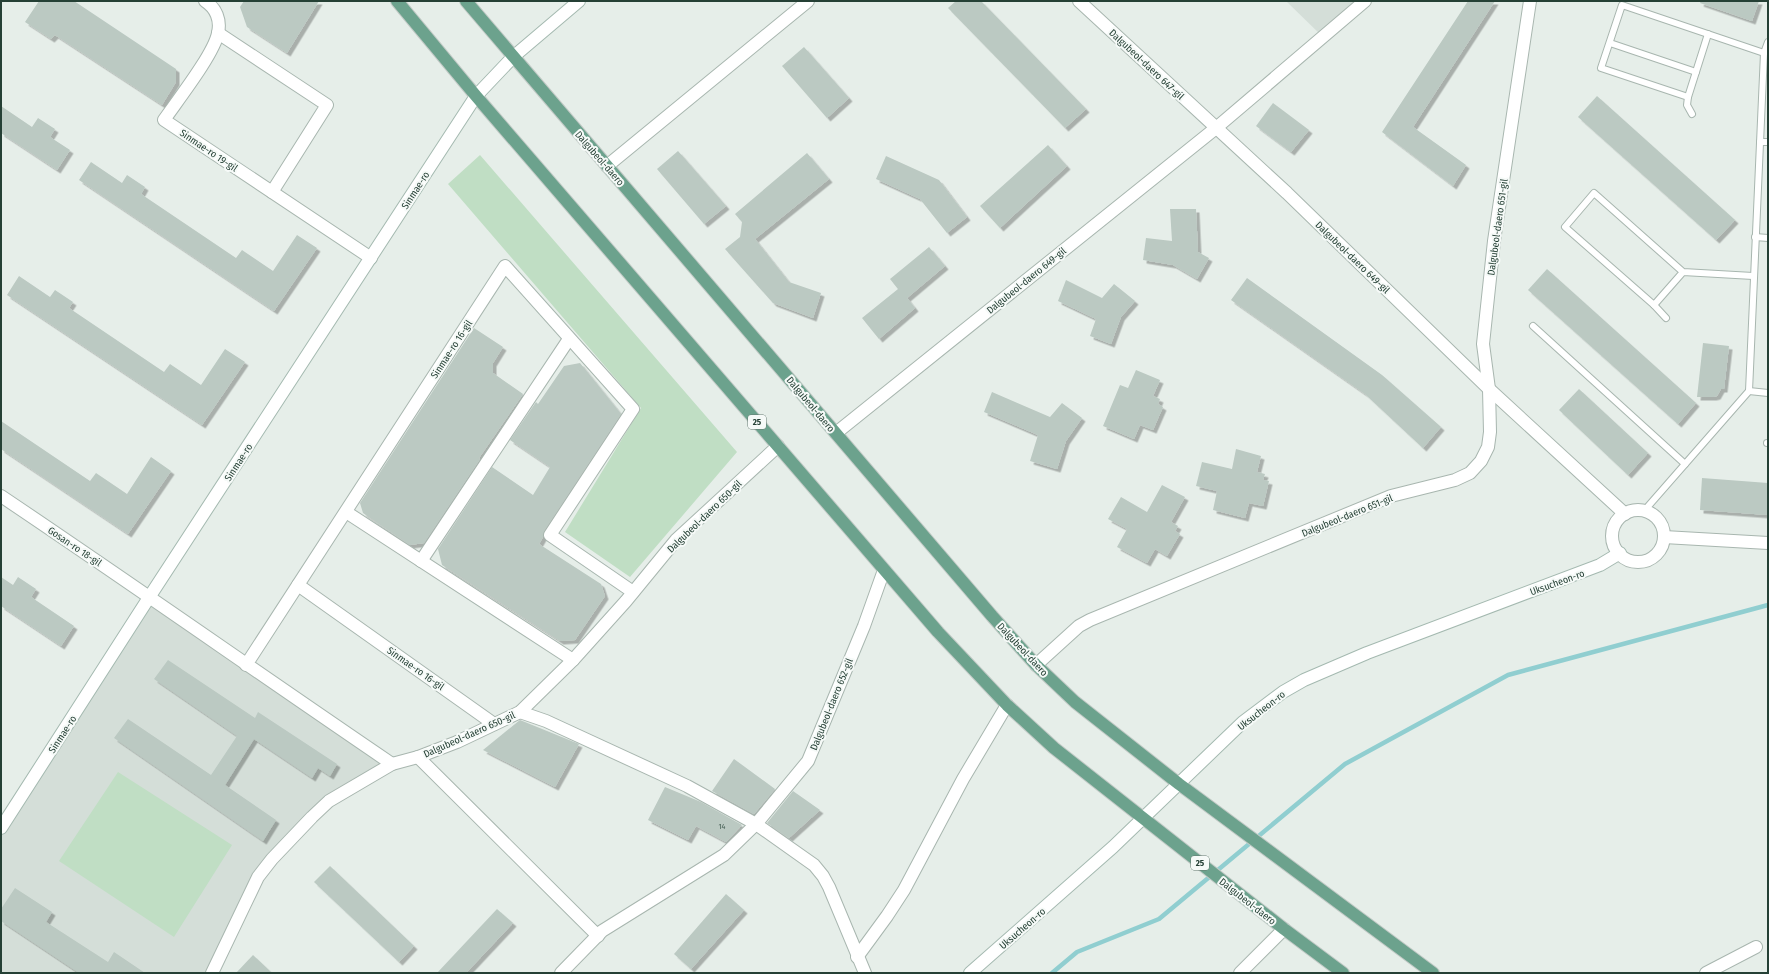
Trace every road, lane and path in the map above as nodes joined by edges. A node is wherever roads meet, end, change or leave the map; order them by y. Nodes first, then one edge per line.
1 (205, 1) edge
2 (398, 1) edge
3 (466, 1) edge
4 (579, 1) edge
5 (808, 1) edge
6 (1079, 1) edge
7 (1365, 1) edge
8 (1530, 1) edge
9 (218, 33) junction
10 (1708, 34) junction
11 (1768, 42) edge
12 (1610, 43) junction
13 (1764, 53) junction
14 (513, 57) junction
15 (1696, 72) junction
16 (476, 96) junction
17 (1688, 97) junction
18 (1692, 114) dead end
19 (1216, 128) junction
20 (1760, 142) junction
21 (1768, 142) edge
22 (607, 166) junction
23 (272, 192) junction
24 (1755, 237) junction
25 (1768, 238) edge
26 (371, 258) junction
27 (1683, 272) junction
28 (1753, 276) junction
29 (1654, 305) junction
30 (1666, 318) dead end
31 (1533, 326) dead end
32 (569, 339) junction
33 (1488, 389) junction
34 (1749, 391) junction
35 (1768, 392) edge
36 (836, 433) junction
37 (778, 446) junction
38 (1685, 464) junction
39 (1, 496) edge
40 (1644, 511) junction
41 (346, 512) junction
42 (1625, 514) junction
43 (1664, 537) junction
44 (1768, 544) edge
45 (1620, 554) junction
46 (421, 561) junction
47 (884, 570) junction
48 (298, 585) junction
49 (633, 592) junction
50 (150, 596) junction
51 (572, 660) junction
52 (246, 665) junction
53 (1036, 665) junction
54 (1007, 705) junction
55 (520, 712) junction
56 (494, 724) junction
57 (418, 757) junction
58 (392, 764) junction
59 (1179, 784) junction
60 (1143, 819) junction
61 (756, 824) junction
62 (1, 828) edge
63 (1284, 929) junction
64 (598, 936) junction
65 (1756, 946) dead end
66 (857, 957) junction
67 (212, 972) edge
68 (561, 973) edge
69 (865, 973) edge
70 (970, 973) edge
71 (1240, 973) edge
72 (1343, 973) edge
73 (1433, 973) edge
74 (1706, 973) edge

1 - 9 street, Sinmae-ro 19-gil
2 - 16 main road, Dalgubeol-daero / 25
3 - 14 main road, Dalgubeol-daero
4 - 14 street, Sinmae-ro
5 - 22 street
6 - 19 street, Dalgubeol-daero 647-gil
7 - 19 street, Dalgubeol-daero 649-gil
8 - 33 street, Dalgubeol-daero 651-gil
9 - 23 street, Sinmae-ro 19-gil
9 - 23 street
10 - 12 lane
10 - 13 lane
10 - 15 lane
11 - 13 lane
12 - 15 lane
12 - 17 lane
13 - 20 lane
14 - 16 street, Sinmae-ro
14 - 22 main road, Dalgubeol-daero
15 - 17 lane
16 - 26 street, Sinmae-ro
16 - 37 main road, Dalgubeol-daero / 25
17 - 18 lane
19 - 33 street, Dalgubeol-daero 649-gil
19 - 36 street, Dalgubeol-daero 649-gil
20 - 21 lane
20 - 24 lane
22 - 36 main road, Dalgubeol-daero
23 - 26 street, Sinmae-ro 19-gil
24 - 25 lane
24 - 28 lane
26 - 50 street, Sinmae-ro
27 - 28 lane
27 - 29 lane
27 - 29 lane
28 - 34 lane
29 - 30 lane
31 - 38 lane
32 - 41 street, Sinmae-ro 16-gil
32 - 46 street
32 - 49 street, Sinmae-ro 16-gil
33 - 42 street
33 - 53 street, Dalgubeol-daero 651-gil
34 - 35 lane
34 - 38 lane
36 - 53 main road, Dalgubeol-daero
37 - 47 main road, Dalgubeol-daero / 25
37 - 49 street, Dalgubeol-daero 650-gil
38 - 40 lane
39 - 50 street, Gosan-ro 18-gil
40 - 42 street
40 - 43 street
41 - 46 street
41 - 48 street, Sinmae-ro 16-gil
42 - 45 street
43 - 44 street
43 - 45 street
45 - 59 street, Uksucheon-ro
46 - 51 street
47 - 54 main road, Dalgubeol-daero / 25
47 - 61 street, Dalgubeol-daero 652-gil
48 - 52 street, Sinmae-ro 16-gil
48 - 56 street, Sinmae-ro 16-gil
49 - 51 street, Dalgubeol-daero 650-gil
50 - 52 street
50 - 62 street, Sinmae-ro
51 - 55 street, Dalgubeol-daero 650-gil
52 - 58 street
53 - 59 main road, Dalgubeol-daero
54 - 60 main road, Dalgubeol-daero / 25
54 - 66 street
55 - 56 street, Dalgubeol-daero 650-gil
55 - 61 street, Dalgubeol-daero 650-gil
56 - 57 street, Dalgubeol-daero 650-gil
57 - 58 street, Dalgubeol-daero 650-gil
57 - 64 street
58 - 67 street, Dalgubeol-daero 650-gil
59 - 60 street, Uksucheon-ro
59 - 73 main road, Dalgubeol-daero
60 - 63 main road, Dalgubeol-daero / 25
60 - 70 street, Uksucheon-ro
61 - 64 street, Dalgubeol-daero 652-gil
61 - 66 street
63 - 71 street
63 - 72 main road, Dalgubeol-daero / 25
64 - 68 street, Dalgubeol-daero 652-gil
65 - 74 street
66 - 69 street

